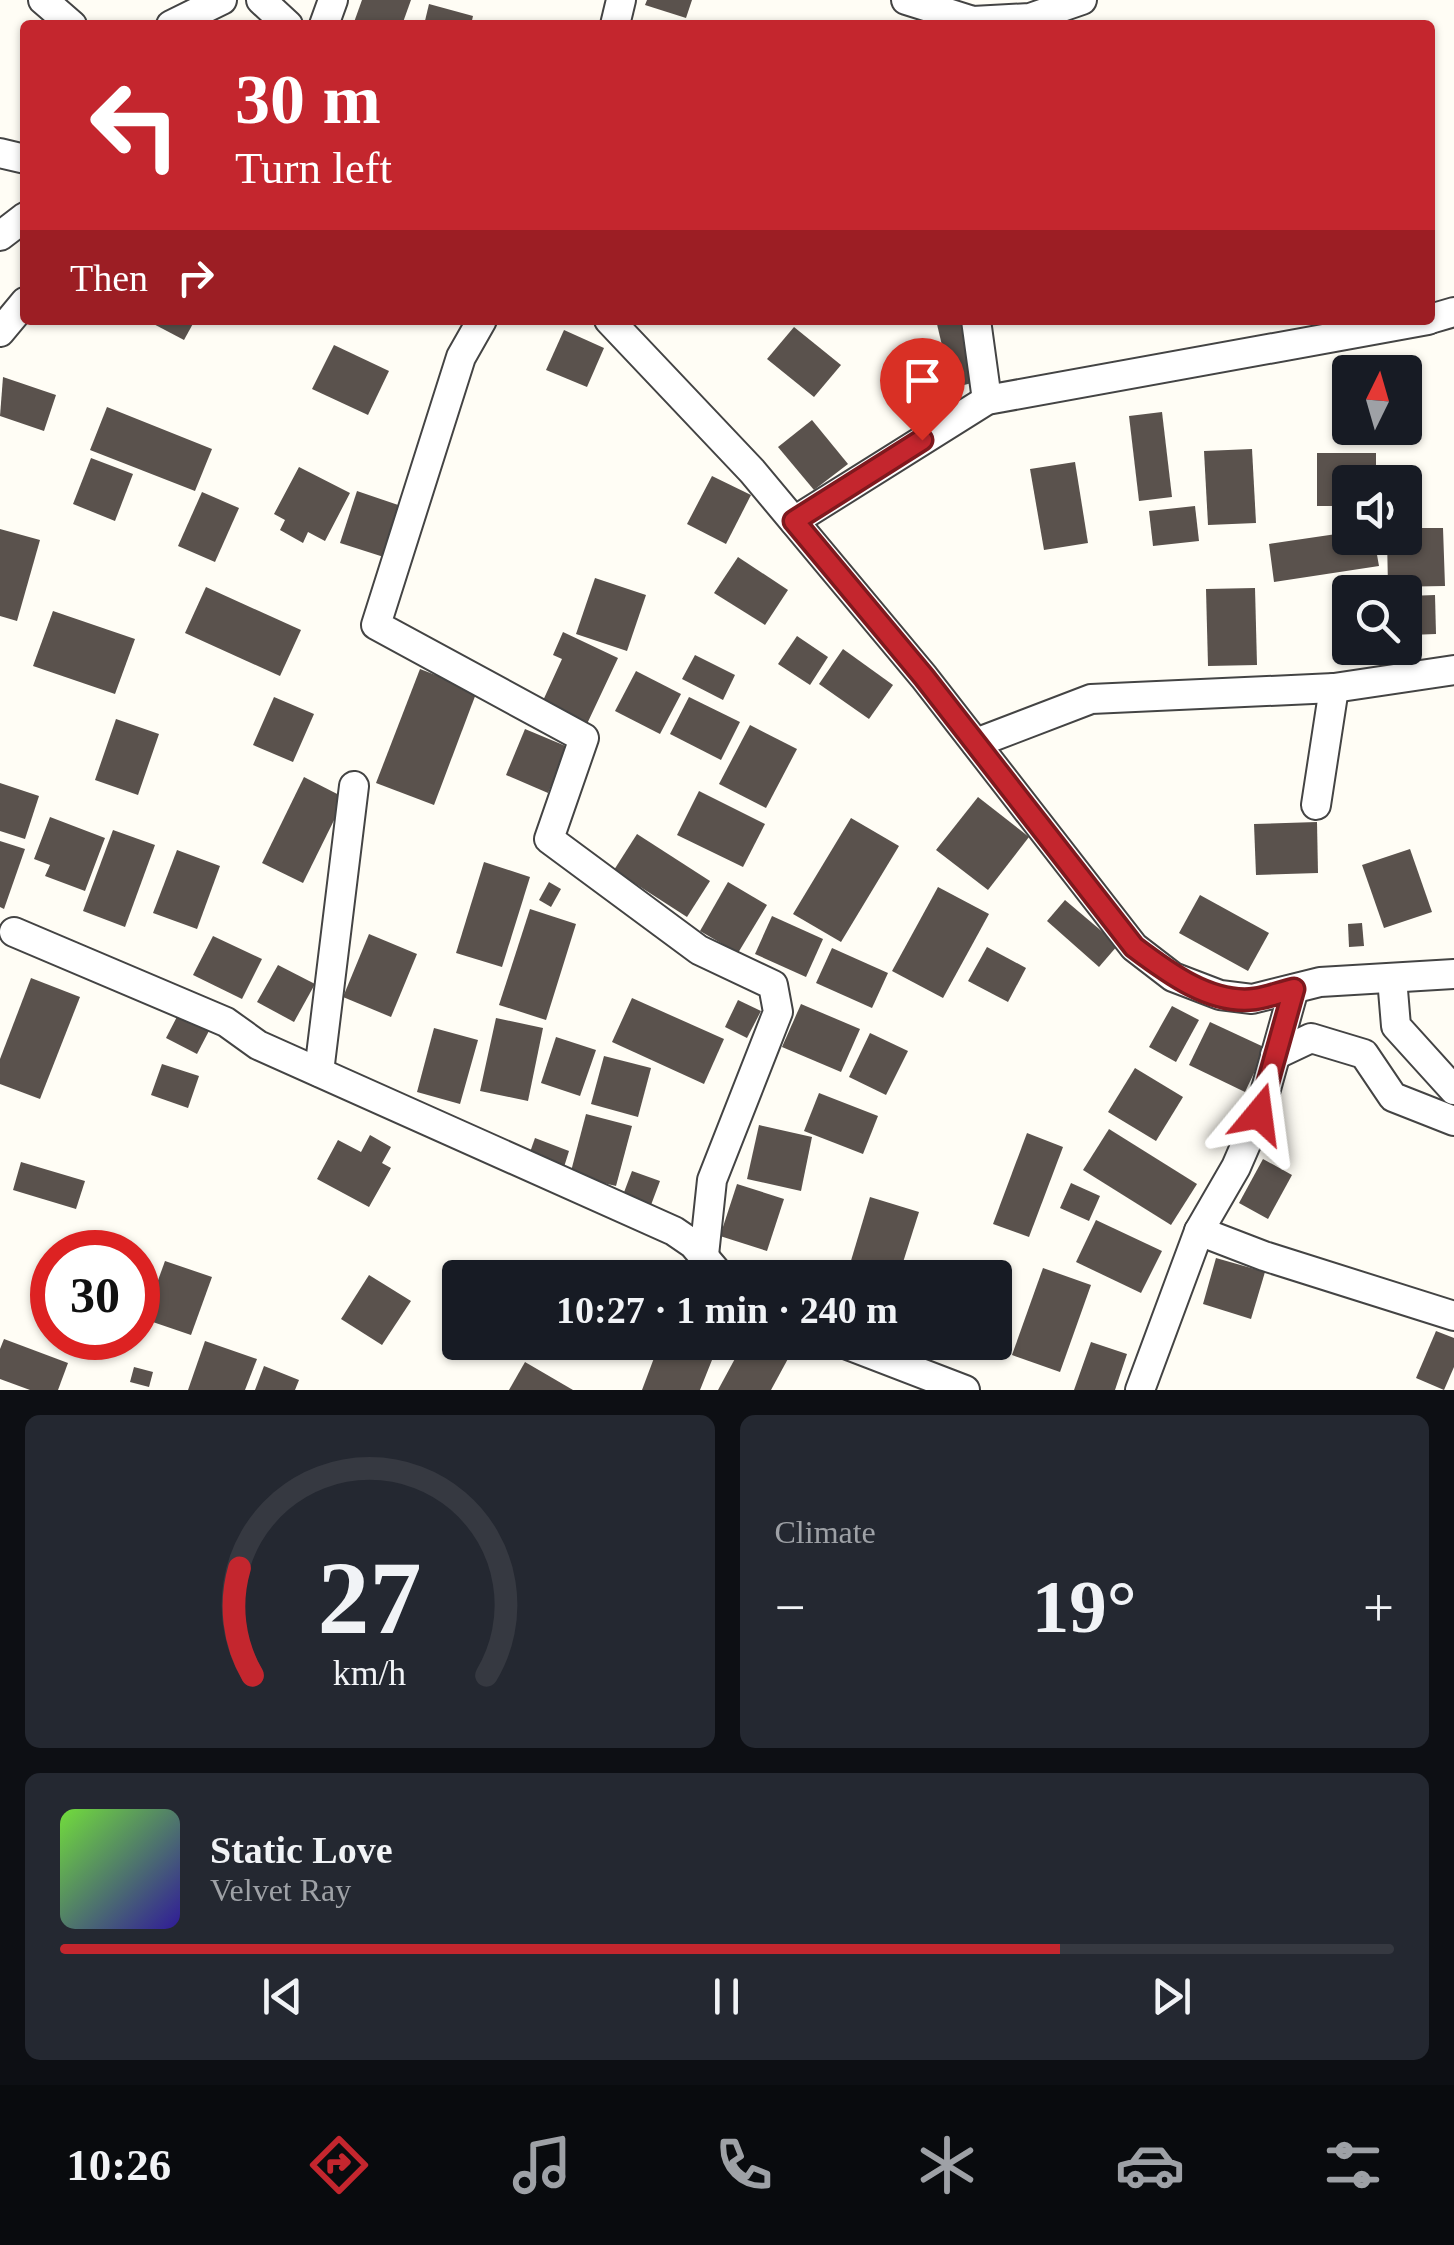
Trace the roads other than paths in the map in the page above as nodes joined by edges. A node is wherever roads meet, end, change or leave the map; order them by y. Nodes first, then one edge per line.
1 (44, 0) edge
2 (222, 0) edge
3 (261, 0) edge
4 (906, 0) edge
5 (1082, 0) edge
6 (66, 20) edge
7 (181, 20) edge
8 (283, 20) edge
9 (949, 20) edge
10 (992, 20) edge
11 (20, 220) edge
12 (0, 236) edge
13 (20, 308) edge
14 (479, 325) edge
15 (614, 325) edge
16 (977, 325) edge
17 (1401, 325) edge
18 (0, 332) edge
19 (987, 400) junction
20 (794, 521) junction
21 (1454, 670) edge
22 (1334, 688) junction
23 (976, 743) junction
24 (354, 786) dead end
25 (1316, 806) dead end
26 (14, 932) dead end
27 (1454, 974) edge
28 (1392, 978) junction
29 (1294, 989) junction
30 (1276, 1055) junction
31 (319, 1072) junction
32 (1454, 1090) edge
33 (1454, 1120) edge
34 (1199, 1230) junction
35 (704, 1254) junction
36 (708, 1260) edge
37 (1454, 1316) edge
38 (887, 1360) edge
39 (965, 1390) edge
40 (1140, 1390) edge

1 - 6 street
2 - 7 street
3 - 8 street
4 - 9 street
5 - 10 street
11 - 12 street
13 - 18 street
14 - 35 street
15 - 20 street
16 - 19 street
17 - 19 street
19 - 20 street
20 - 23 street
21 - 22 street
22 - 23 street
22 - 25 street
23 - 29 street
24 - 31 street
26 - 31 street
27 - 28 street
28 - 29 street
28 - 32 street
29 - 30 street
30 - 33 street
30 - 34 street
31 - 35 street
34 - 37 street
34 - 40 street
35 - 36 street
38 - 39 street

